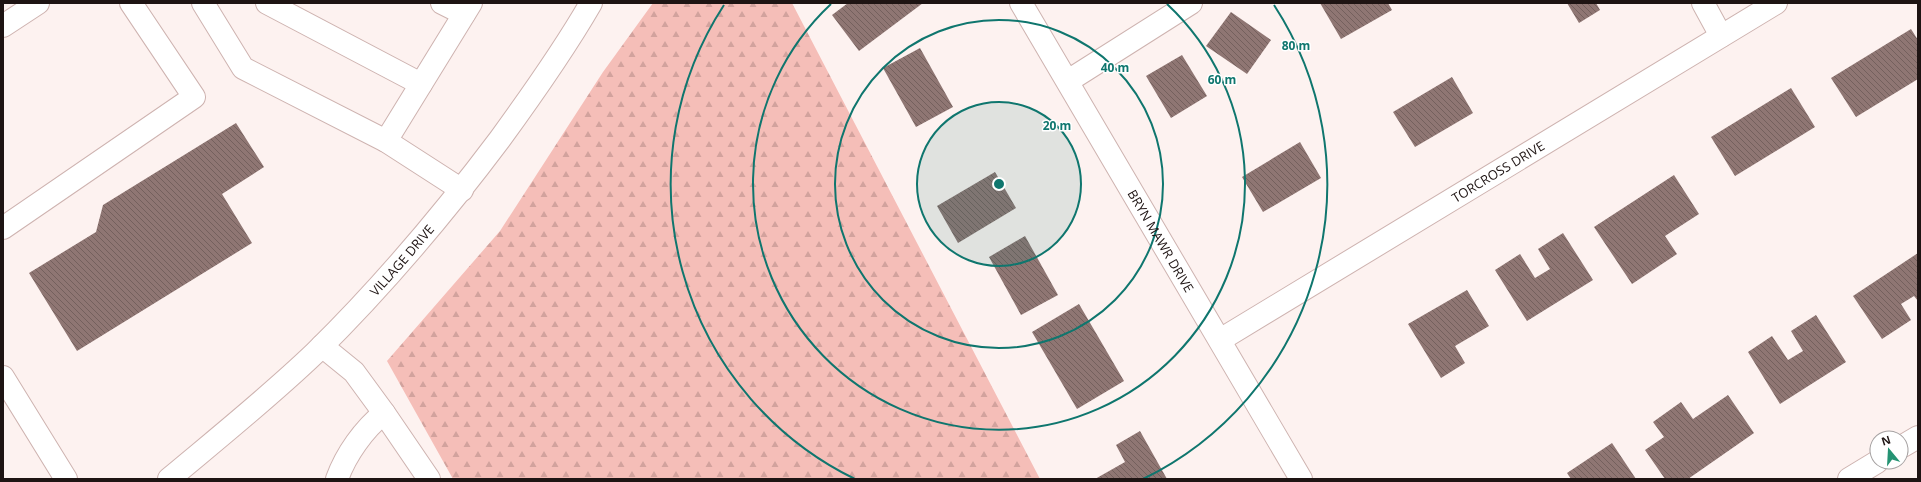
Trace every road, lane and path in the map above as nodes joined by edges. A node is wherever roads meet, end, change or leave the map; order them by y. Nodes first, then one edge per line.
1 (38, 3) edge
2 (131, 3) edge
3 (203, 3) edge
4 (267, 3) edge
5 (442, 3) edge
6 (591, 3) edge
7 (1021, 3) edge
8 (1190, 3) edge
9 (1703, 3) edge
10 (1776, 3) edge
11 (467, 8) edge
12 (3, 26) edge
13 (1721, 36) junction
14 (1068, 81) junction
15 (421, 84) junction
16 (386, 141) junction
17 (462, 190) junction
18 (3, 228) edge
19 (1220, 340) junction
20 (322, 346) junction
21 (3, 377) edge
22 (384, 413) junction
23 (1918, 437) edge
24 (1909, 442) edge
25 (1869, 467) edge
26 (66, 479) edge
27 (169, 479) edge
28 (337, 479) edge
29 (429, 479) edge
30 (1301, 479) edge
31 (1849, 479) edge

1 - 12 street
2 - 18 street
3 - 16 street
4 - 15 street
5 - 11 street
6 - 17 street, VILLAGE DRIVE
7 - 14 street, BRYN MAWR DRIVE
8 - 14 street
9 - 13 street
10 - 13 street, TORCROSS DRIVE
11 - 15 street
13 - 19 street, TORCROSS DRIVE
14 - 19 street, BRYN MAWR DRIVE
15 - 16 street
16 - 17 street
17 - 20 street, VILLAGE DRIVE
19 - 30 street, BRYN MAWR DRIVE
20 - 22 street
20 - 27 street, VILLAGE DRIVE
21 - 26 street
22 - 28 street
22 - 29 street
23 - 24 street
25 - 31 street

